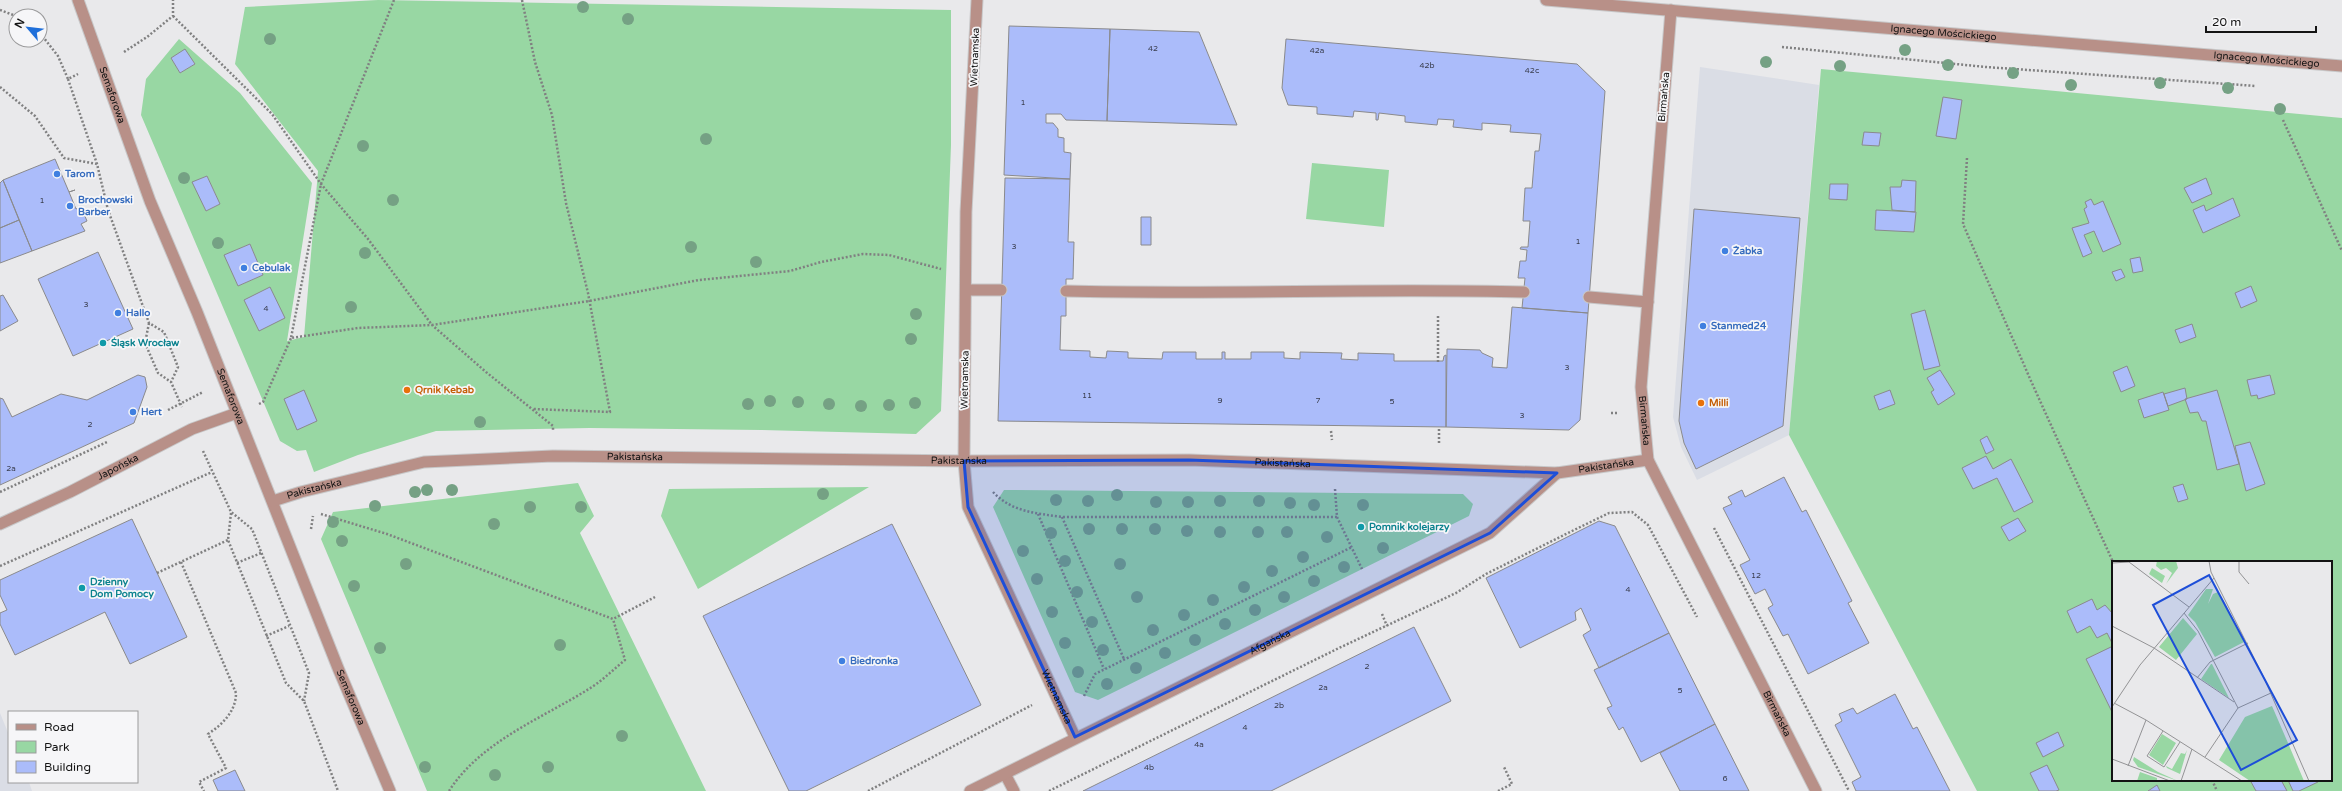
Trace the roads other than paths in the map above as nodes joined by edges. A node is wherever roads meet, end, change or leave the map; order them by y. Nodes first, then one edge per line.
1 (78, 0) edge
2 (977, 0) edge
3 (1546, 0) edge
4 (1671, 10) junction
5 (2342, 66) edge
6 (966, 290) junction
7 (1001, 290) dead end
8 (1066, 291) dead end
9 (1524, 292) dead end
10 (1589, 297) dead end
11 (1648, 302) junction
12 (237, 413) junction
13 (1648, 460) junction
14 (964, 461) junction
15 (1556, 473) junction
16 (273, 502) junction
17 (0, 524) edge
18 (1075, 738) junction
19 (1006, 774) junction
20 (390, 791) edge
21 (970, 791) edge
22 (1014, 791) edge
23 (1816, 791) edge

1 - 12 street, Semaforowa
2 - 6 street, Wietnamska
3 - 4 street, Ignacego Mościckiego
4 - 5 street, Ignacego Mościckiego
4 - 11 street, Birmańska
6 - 7 street
6 - 14 street, Wietnamska
8 - 9 street
10 - 11 street
11 - 13 street, Birmańska
12 - 16 street, Semaforowa
12 - 17 street, Japońska
13 - 15 street, Pakistańska
13 - 23 street, Birmańska
14 - 15 street, Pakistańska
14 - 16 street, Pakistańska
14 - 18 street, Wietnamska
15 - 18 street, Afgańska
16 - 20 street, Semaforowa
18 - 19 street, Afgańska
19 - 21 street, Afgańska
19 - 22 street

